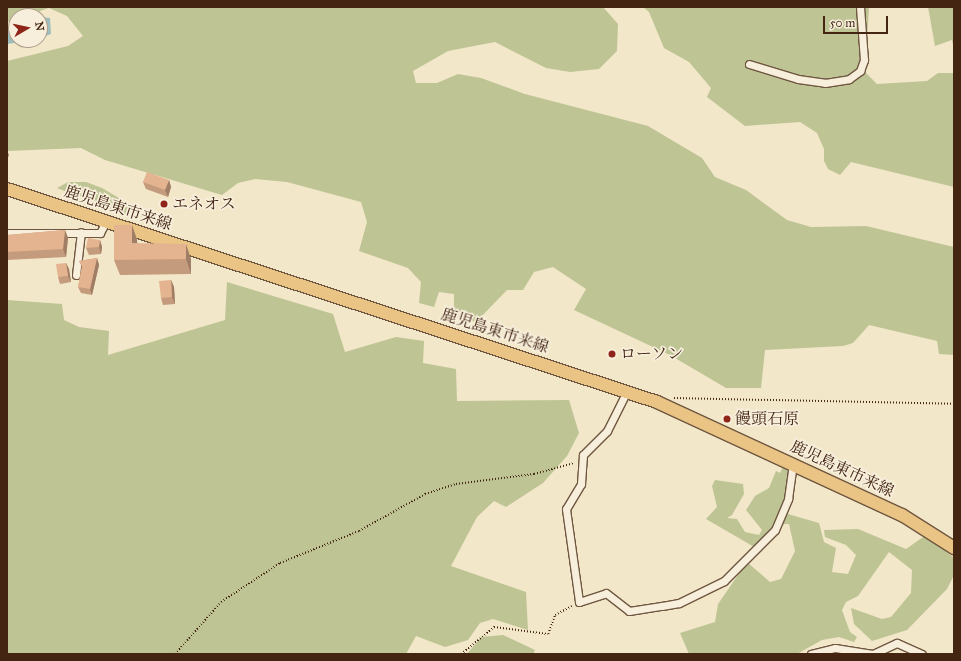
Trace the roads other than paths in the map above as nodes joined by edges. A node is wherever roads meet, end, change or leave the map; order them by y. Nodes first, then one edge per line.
1 (860, 7) edge
2 (749, 64) dead end
3 (7, 189) edge
4 (106, 221) junction
5 (81, 232) junction
6 (7, 233) edge
7 (76, 275) dead end
8 (627, 392) junction
9 (793, 464) junction
10 (954, 548) edge
11 (823, 651) edge
12 (810, 654) edge
13 (922, 654) edge

1 - 2 street
3 - 4 main road, 鹿児島東市来線
4 - 5 street
4 - 8 main road, 鹿児島東市来線
5 - 6 street
5 - 7 street
8 - 9 main road, 鹿児島東市来線
8 - 9 street
9 - 10 main road, 鹿児島東市来線
11 - 12 street
11 - 13 street

